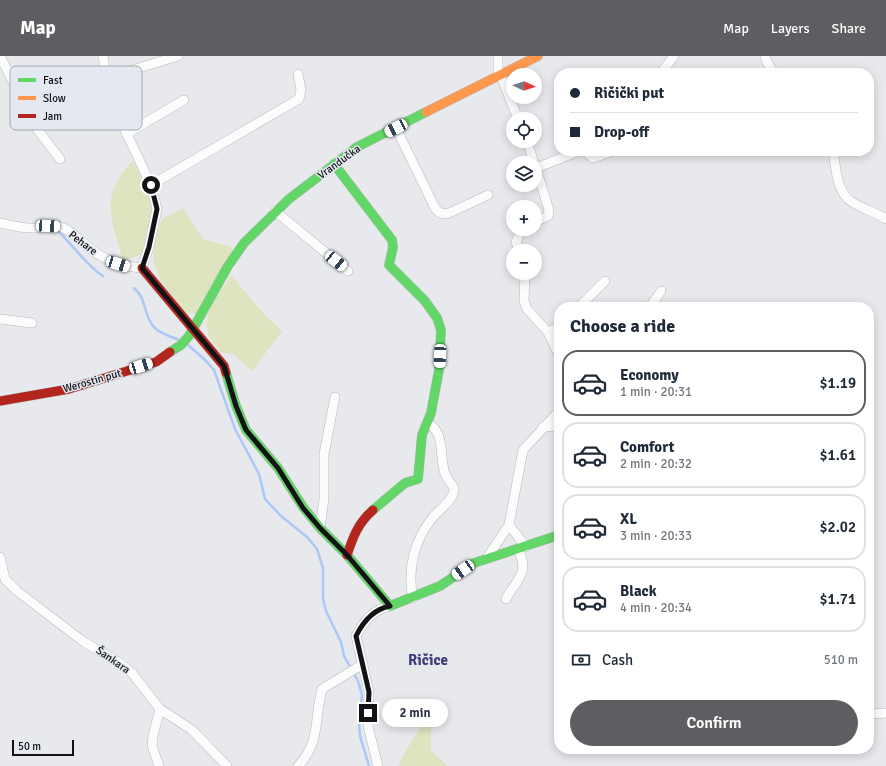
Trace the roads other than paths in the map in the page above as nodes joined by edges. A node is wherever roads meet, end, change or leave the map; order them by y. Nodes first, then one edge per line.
1 (0, 56) edge
2 (103, 56) edge
3 (178, 56) edge
4 (498, 56) edge
5 (538, 56) edge
6 (674, 56) edge
7 (766, 56) edge
8 (104, 66) edge
9 (142, 67) edge
10 (665, 68) edge
11 (771, 68) edge
12 (298, 74) dead end
13 (501, 75) junction
14 (10, 76) edge
15 (184, 100) dead end
16 (515, 112) edge
17 (142, 125) edge
18 (396, 128) junction
19 (38, 130) edge
20 (124, 130) edge
21 (133, 130) edge
22 (126, 134) junction
23 (563, 156) edge
24 (834, 156) edge
25 (60, 158) dead end
26 (542, 163) edge
27 (334, 164) junction
28 (151, 185) junction
29 (542, 188) edge
30 (488, 195) dead end
31 (275, 211) junction
32 (542, 219) edge
33 (886, 219) edge
34 (0, 223) edge
35 (142, 268) junction
36 (348, 271) dead end
37 (525, 280) edge
38 (605, 281) dead end
39 (661, 291) dead end
40 (584, 302) edge
41 (653, 302) edge
42 (0, 319) edge
43 (32, 322) dead end
44 (193, 329) junction
45 (554, 329) edge
46 (548, 332) junction
47 (554, 345) edge
48 (335, 397) dead end
49 (0, 401) edge
50 (554, 416) edge
51 (427, 423) junction
52 (554, 426) edge
53 (543, 427) junction
54 (509, 525) junction
55 (320, 528) junction
56 (554, 537) edge
57 (522, 548) junction
58 (347, 555) junction
59 (0, 557) edge
60 (487, 558) junction
61 (413, 598) junction
62 (506, 599) dead end
63 (390, 606) junction
64 (364, 664) junction
65 (160, 709) junction
66 (874, 714) edge
67 (886, 714) edge
68 (159, 766) edge
69 (227, 766) edge
70 (298, 766) edge
71 (378, 766) edge

1 - 14 street
2 - 8 street
3 - 9 street
4 - 13 street
5 - 13 street, Vrandučka
6 - 10 street
7 - 11 street
12 - 28 street
13 - 16 street
13 - 18 street, Vrandučka
15 - 17 street
18 - 27 street, Vrandučka
18 - 30 street
19 - 25 street
20 - 22 street
21 - 22 street
22 - 28 street
23 - 26 street
24 - 33 street
27 - 31 street, Vrandučka
27 - 51 street
28 - 35 street
29 - 32 street
31 - 36 street
31 - 44 street, Vrandučka
34 - 35 street, Pehare
35 - 44 street
37 - 46 street
38 - 40 street
39 - 41 street
42 - 43 street
44 - 49 street, Werostin put
44 - 55 street
45 - 46 street
46 - 47 street
48 - 55 street
50 - 53 street
51 - 58 street
51 - 61 street
52 - 53 street
53 - 54 street
54 - 57 street
54 - 60 street
55 - 58 street
56 - 57 street
57 - 60 street
57 - 62 street
58 - 63 street
59 - 65 street, Šankara
60 - 61 street
61 - 63 street
63 - 64 street
64 - 70 street
64 - 71 street
65 - 68 street
65 - 69 street, Šankara
66 - 67 street

